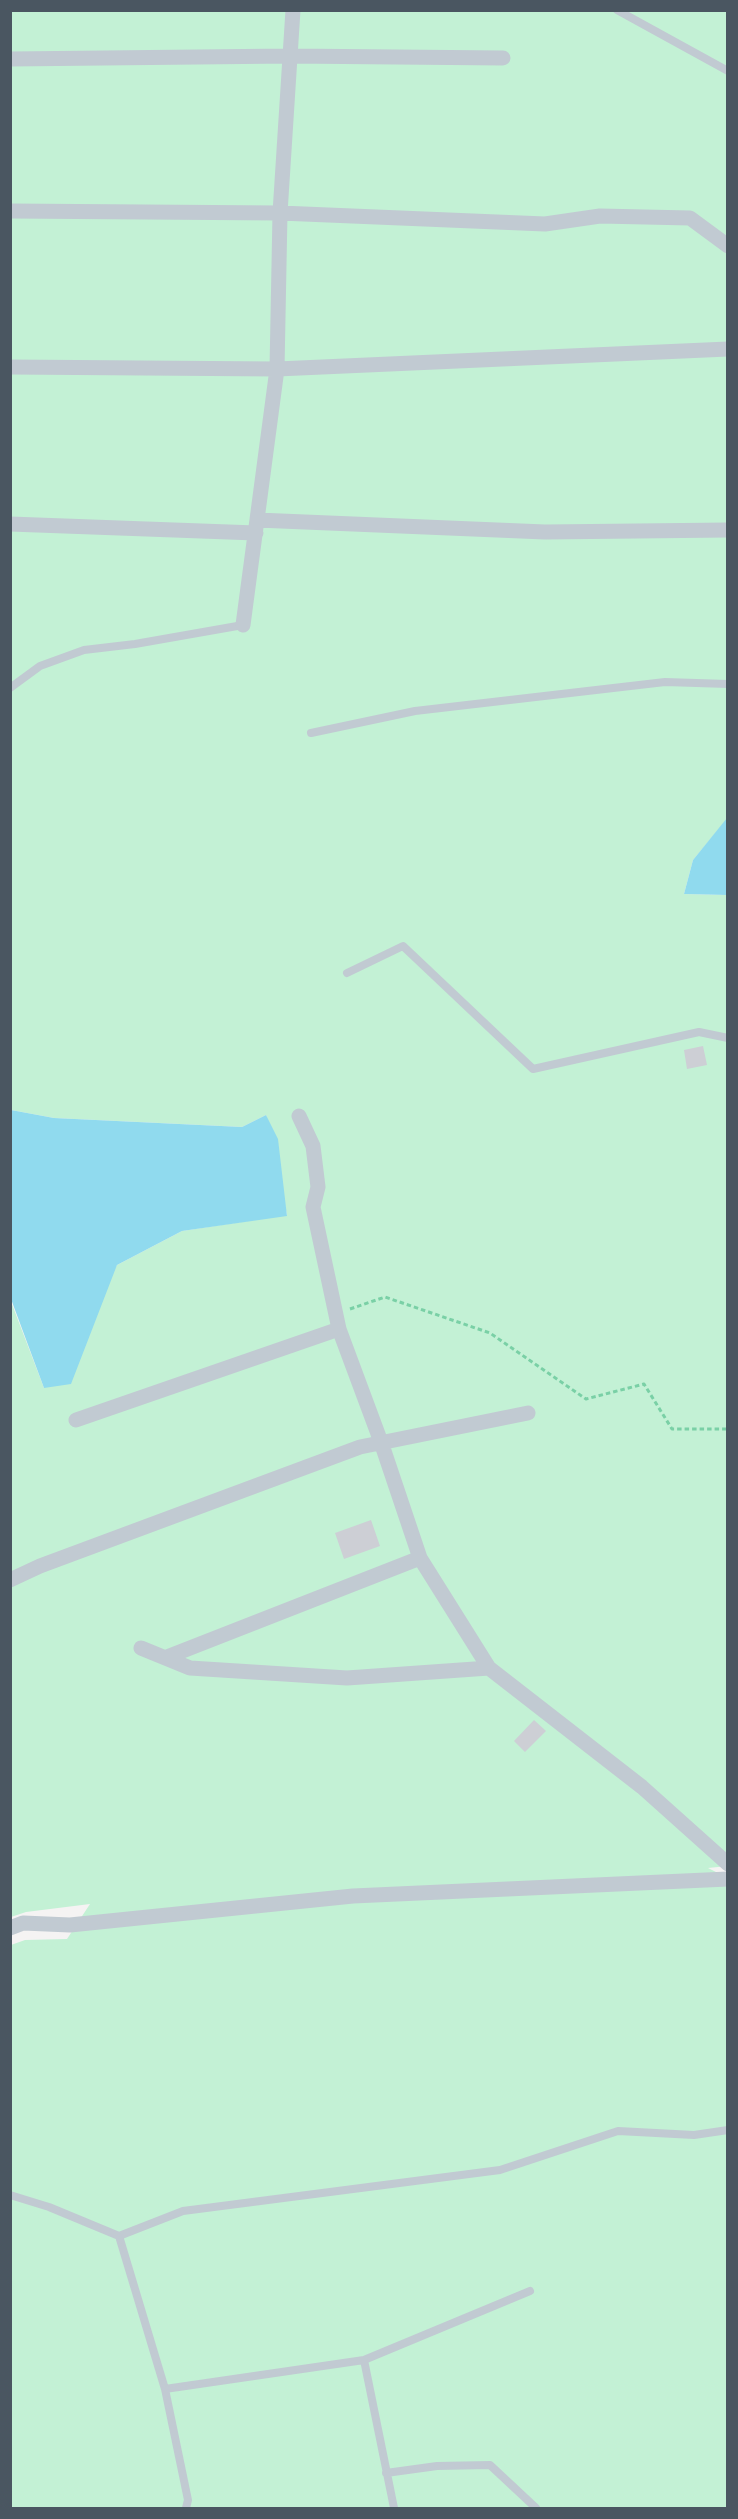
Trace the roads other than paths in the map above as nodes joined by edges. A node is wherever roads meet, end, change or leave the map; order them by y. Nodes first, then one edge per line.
1 (293, 10) edge
2 (617, 10) edge
3 (290, 57) junction
4 (502, 58) dead end
5 (10, 59) edge
6 (728, 72) edge
7 (10, 211) edge
8 (280, 213) junction
9 (728, 246) edge
10 (728, 349) edge
11 (10, 367) edge
12 (277, 369) junction
13 (10, 525) edge
14 (256, 526) junction
15 (728, 530) edge
16 (243, 625) joint
17 (728, 684) edge
18 (10, 688) edge
19 (311, 733) dead end
20 (347, 973) dead end
21 (728, 1038) edge
22 (299, 1116) dead end
23 (337, 1322) junction
24 (528, 1413) dead end
25 (76, 1420) dead end
26 (381, 1442) junction
27 (420, 1558) junction
28 (10, 1580) edge
29 (141, 1648) dead end
30 (167, 1657) junction
31 (489, 1668) junction
32 (728, 1864) edge
33 (728, 1879) edge
34 (10, 1929) edge
35 (728, 2130) edge
36 (10, 2195) edge
37 (119, 2236) junction
38 (530, 2290) dead end
39 (364, 2360) junction
40 (165, 2389) junction
41 (386, 2473) junction
42 (186, 2508) edge
43 (394, 2508) edge
44 (536, 2508) edge

1 - 3 street
2 - 6 lane
3 - 4 street
3 - 5 street
3 - 8 street
7 - 8 street
8 - 9 street
8 - 12 street
10 - 12 street
11 - 12 street
12 - 14 street
13 - 14 street
14 - 15 street
14 - 16 street
16 - 18 lane
17 - 19 lane
20 - 21 lane
22 - 23 street
23 - 25 street
23 - 26 street
24 - 26 street
26 - 27 street
26 - 28 street
27 - 30 street
27 - 31 street
29 - 30 street
30 - 31 street
31 - 32 street
33 - 34 street
35 - 37 lane
36 - 37 lane
37 - 40 lane
38 - 39 lane
39 - 40 lane
39 - 41 lane
40 - 42 lane
41 - 43 lane
41 - 44 lane

